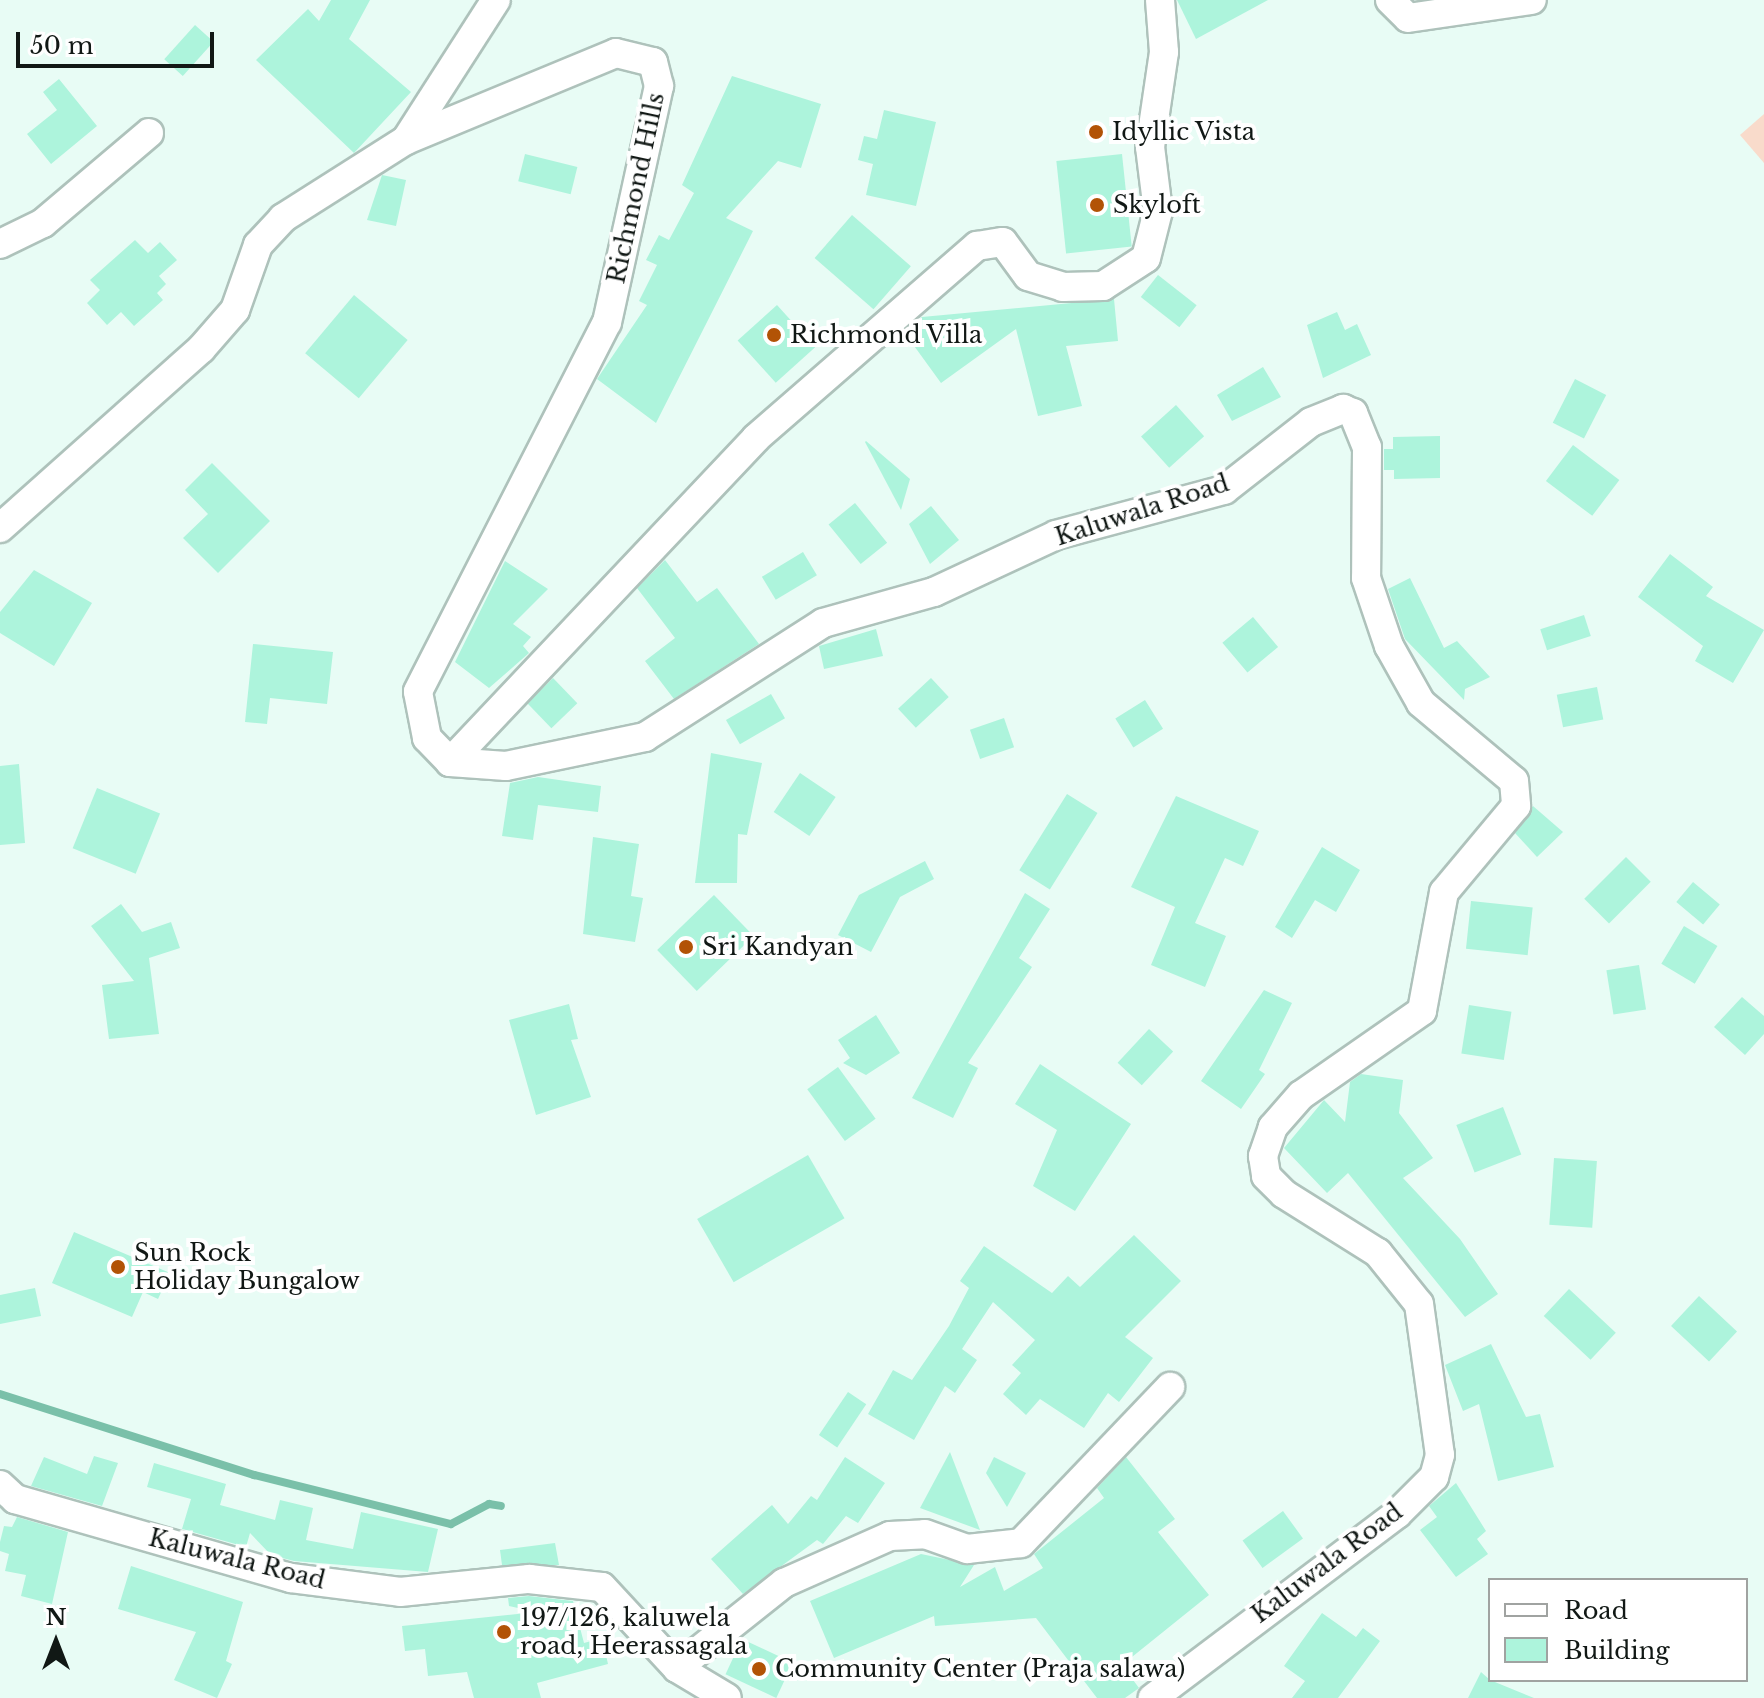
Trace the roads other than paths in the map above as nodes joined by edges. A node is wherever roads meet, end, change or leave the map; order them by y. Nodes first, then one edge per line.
1 (496, 0) edge
2 (1160, 0) edge
3 (1390, 0) edge
4 (1532, 0) edge
5 (149, 133) dead end
6 (406, 140) junction
7 (0, 244) edge
8 (0, 528) edge
9 (450, 762) junction
10 (1170, 1387) dead end
11 (0, 1485) edge
12 (677, 1668) junction
13 (727, 1698) edge
14 (1153, 1698) edge

1 - 6 street
2 - 9 street
3 - 4 street
5 - 7 street
6 - 8 street, Richmond Hills
6 - 9 street, Richmond Hills
9 - 14 street, Kaluwala Road
10 - 12 street
11 - 12 street, Kaluwala Road
12 - 13 street, Kaluwala Road

